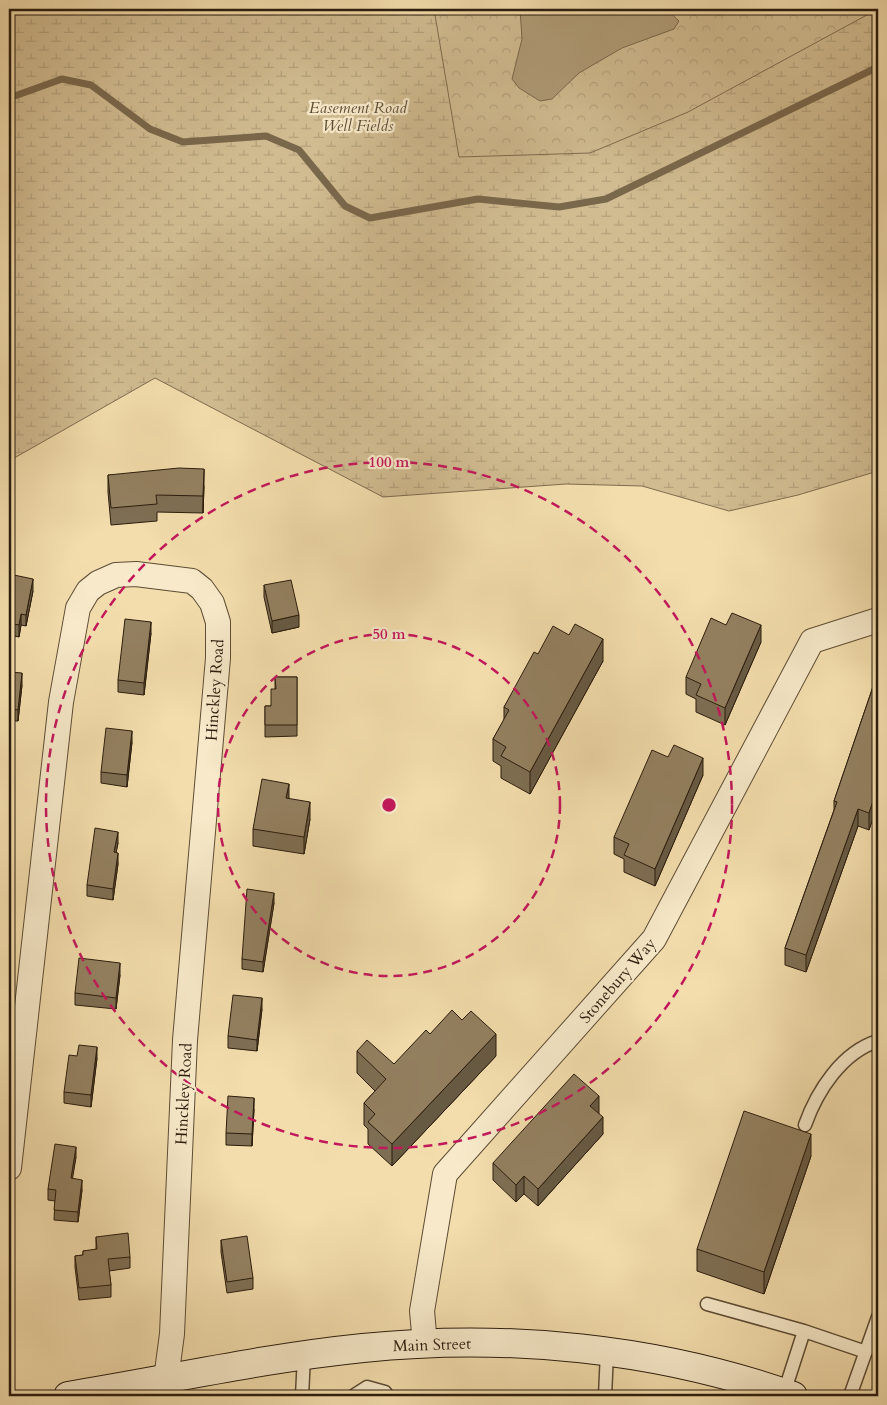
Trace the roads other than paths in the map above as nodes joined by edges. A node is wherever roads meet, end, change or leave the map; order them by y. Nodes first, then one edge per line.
1 (878, 620) edge
2 (878, 1041) edge
3 (805, 1125) dead end
4 (9, 1168) edge
5 (707, 1304) dead end
6 (878, 1317) edge
7 (804, 1331) junction
8 (426, 1344) junction
9 (607, 1352) junction
10 (866, 1352) junction
11 (304, 1356) junction
12 (166, 1380) junction
13 (789, 1395) edge
14 (68, 1396) edge
15 (302, 1396) edge
16 (352, 1396) edge
17 (388, 1396) edge
18 (605, 1396) edge
19 (850, 1396) edge

1 - 8 street, Stonebury Way
2 - 3 lane
4 - 12 street, Hinckley Road
5 - 7 lane
6 - 10 lane
7 - 10 lane
7 - 13 lane
8 - 9 main road, Main Street
8 - 11 main road, Main Street
9 - 13 main road, Main Street
9 - 18 lane
10 - 19 lane
11 - 12 main road, Main Street
11 - 15 lane
12 - 14 main road, Main Street
16 - 17 lane

